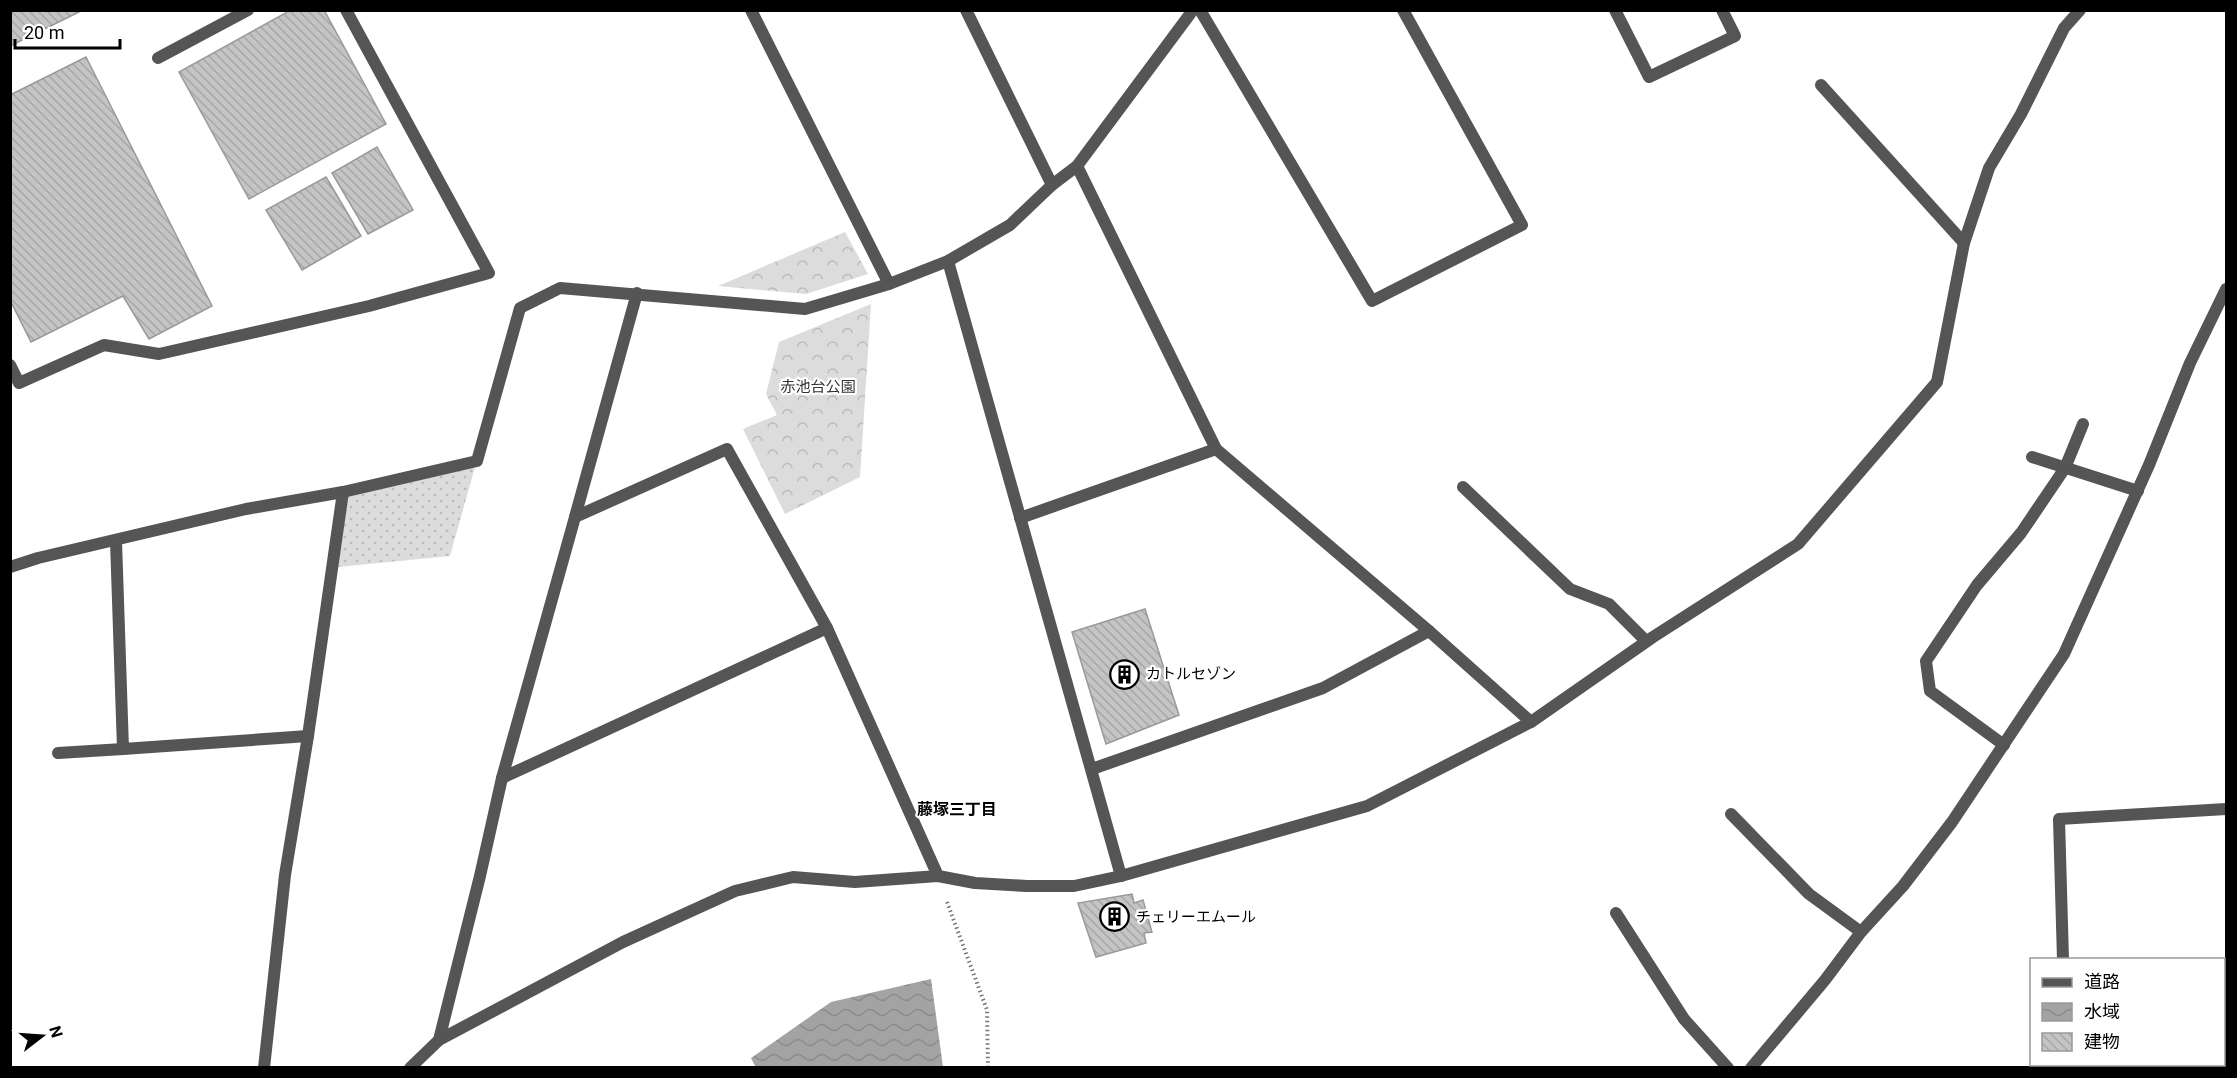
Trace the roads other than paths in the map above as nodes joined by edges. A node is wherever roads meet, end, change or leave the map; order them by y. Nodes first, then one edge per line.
1 (248, 10) edge
2 (346, 10) edge
3 (751, 10) edge
4 (966, 10) edge
5 (1193, 10) edge
6 (1200, 10) edge
7 (1403, 10) edge
8 (1615, 10) edge
9 (1722, 10) edge
10 (2080, 10) edge
11 (158, 58) dead end
12 (1821, 85) dead end
13 (1077, 166) junction
14 (1052, 185) junction
15 (1964, 243) junction
16 (948, 261) junction
17 (888, 284) junction
18 (2226, 289) edge
19 (637, 293) junction
20 (10, 365) edge
21 (2083, 424) dead end
22 (1216, 449) junction
23 (2032, 457) dead end
24 (2065, 468) junction
25 (1463, 487) dead end
26 (2138, 491) junction
27 (343, 492) junction
28 (575, 517) junction
29 (1020, 518) junction
30 (116, 541) junction
31 (10, 567) edge
32 (826, 628) junction
33 (1429, 631) junction
34 (1646, 641) junction
35 (1531, 722) junction
36 (308, 736) junction
37 (2004, 745) junction
38 (123, 749) junction
39 (58, 753) dead end
40 (1092, 769) junction
41 (502, 778) junction
42 (2226, 809) edge
43 (1731, 814) dead end
44 (938, 876) junction
45 (1121, 876) junction
46 (1616, 913) dead end
47 (1861, 932) junction
48 (2063, 958) edge
49 (438, 1040) junction
50 (264, 1068) edge
51 (410, 1068) edge
52 (1728, 1068) edge
53 (1750, 1068) edge

1 - 11 street
2 - 20 street
3 - 17 street
4 - 14 street
5 - 13 street
6 - 7 street
8 - 9 street
10 - 15 street
12 - 15 street
13 - 14 street
13 - 22 street
14 - 16 street
15 - 34 street
16 - 17 street
16 - 29 street
17 - 19 street
18 - 26 street
19 - 27 street
19 - 28 street
21 - 24 street
22 - 29 street
22 - 33 street
23 - 24 street
24 - 26 street
24 - 37 street
25 - 34 street
26 - 37 street
27 - 30 street
27 - 36 street
28 - 32 street
28 - 41 street
29 - 40 street
30 - 31 street
30 - 38 street
32 - 41 street
32 - 44 street
33 - 35 street
33 - 40 street
34 - 35 street
35 - 45 street
36 - 38 street
36 - 50 street
37 - 47 street
38 - 39 street
40 - 45 street
41 - 49 street
42 - 48 street
43 - 47 street
44 - 45 street
44 - 49 street
46 - 52 street
47 - 53 street
49 - 51 street

